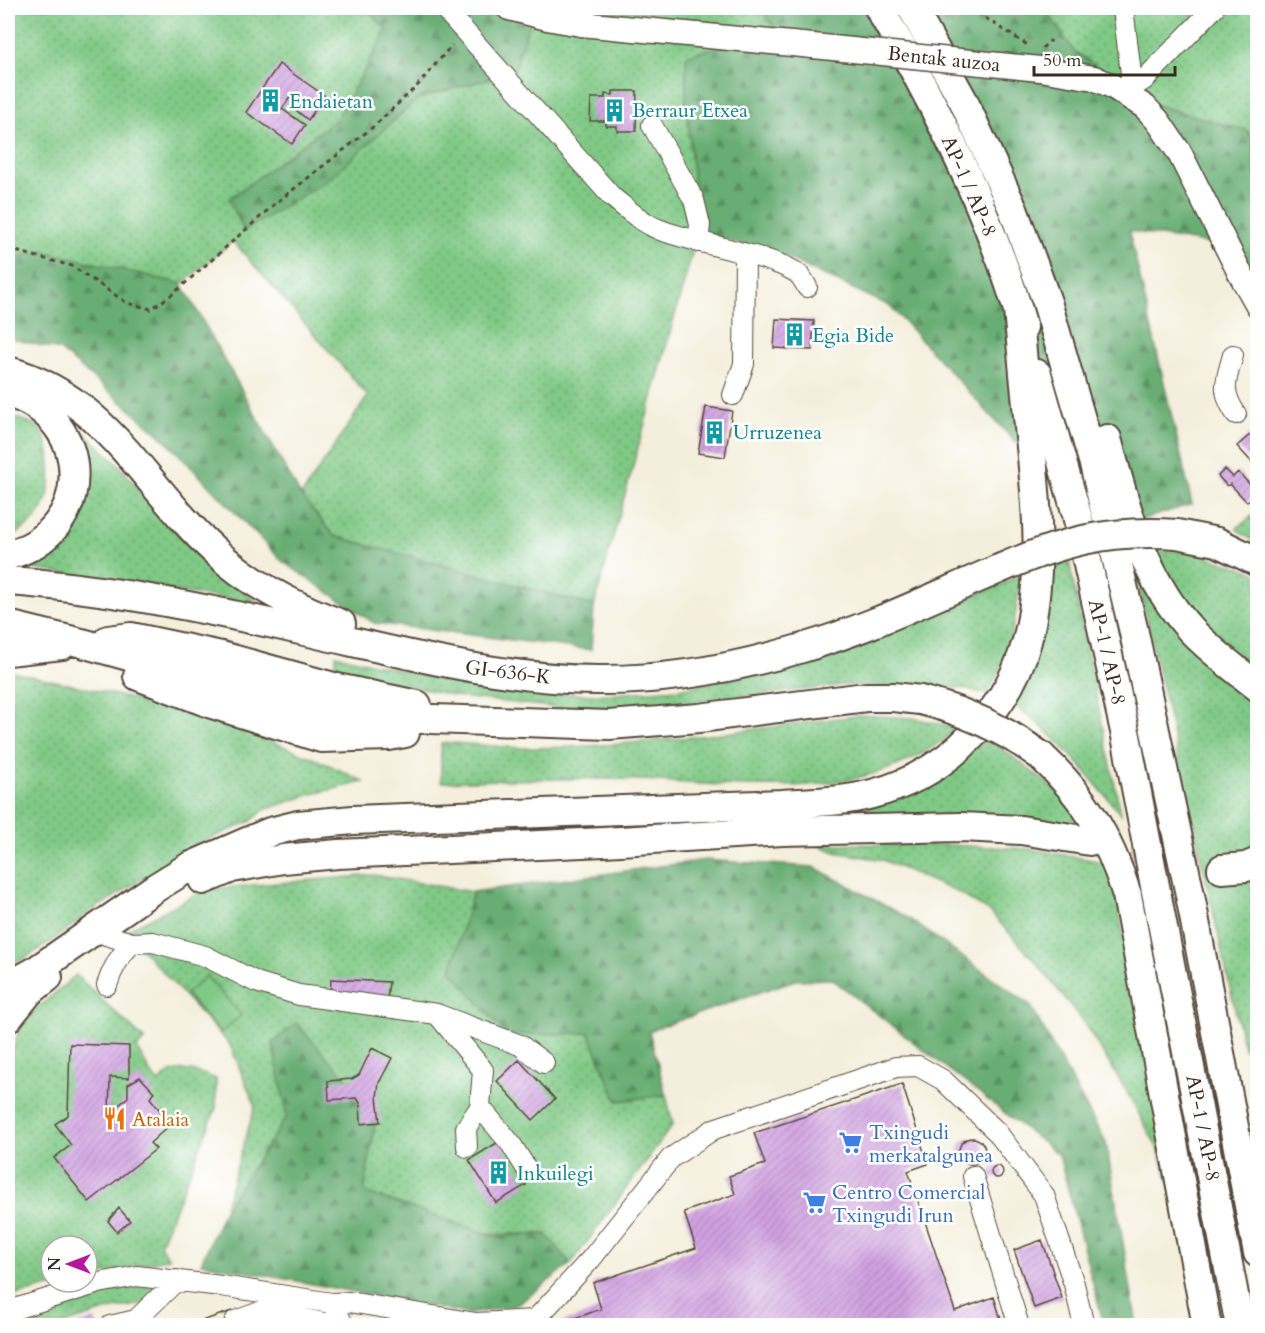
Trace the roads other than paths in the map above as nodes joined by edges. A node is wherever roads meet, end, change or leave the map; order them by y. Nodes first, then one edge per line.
1 (444, 8) edge
2 (509, 8) edge
3 (879, 8) edge
4 (912, 8) edge
5 (1123, 8) edge
6 (1214, 8) edge
7 (1130, 92) junction
8 (963, 100) junction
9 (652, 125) dead end
10 (698, 242) junction
11 (745, 254) junction
12 (807, 286) dead end
13 (1257, 304) edge
14 (1018, 310) junction
15 (1233, 355) dead end
16 (8, 371) edge
17 (8, 393) edge
18 (733, 395) dead end
19 (1236, 414) dead end
20 (8, 555) edge
21 (1257, 561) edge
22 (8, 581) edge
23 (8, 625) edge
24 (82, 643) junction
25 (8, 651) edge
26 (732, 666) junction
27 (1257, 687) edge
28 (458, 719) junction
29 (1090, 841) tunnel mouth
30 (1257, 862) edge
31 (1222, 869) tunnel mouth
32 (119, 939) junction
33 (107, 985) dead end
34 (8, 986) edge
35 (437, 1014) junction
36 (8, 1018) edge
37 (544, 1063) dead end
38 (480, 1107) junction
39 (467, 1147) dead end
40 (526, 1168) dead end
41 (973, 1176) dead end
42 (1257, 1253) edge
43 (177, 1280) junction
44 (332, 1303) junction
45 (8, 1311) edge
46 (235, 1321) dead end
47 (536, 1323) edge
48 (123, 1324) edge
49 (256, 1326) edge
50 (299, 1326) edge
51 (342, 1326) edge
52 (1019, 1326) edge
53 (1084, 1326) edge
54 (1206, 1326) edge
55 (1240, 1326) edge

1 - 10 street
2 - 7 main road, Bentak auzoa, bridge
3 - 14 highway, AP-1 / AP-8
4 - 8 highway, AP-1 / AP-8
5 - 7 street
6 - 7 street
7 - 13 main road, Bentak auzoa
8 - 27 highway
8 - 42 highway, AP-1 / AP-8
9 - 10 street
10 - 11 street
11 - 12 street
11 - 18 street
14 - 34 highway
14 - 55 highway, AP-1 / AP-8
15 - 19 street
16 - 26 highway
17 - 20 highway
21 - 26 highway, GI-636-K, bridge
22 - 26 highway, GI-636-K
23 - 24 highway
24 - 25 highway
24 - 28 highway
24 - 28 highway
28 - 54 highway, bridge
29 - 32 highway
30 - 31 highway
32 - 33 street
32 - 35 street
32 - 36 highway
35 - 37 street
35 - 38 street
38 - 39 street
38 - 40 street
41 - 52 street
43 - 44 street
43 - 45 street
43 - 48 street
44 - 47 street
44 - 51 street
46 - 51 street
47 - 53 street
49 - 50 street

